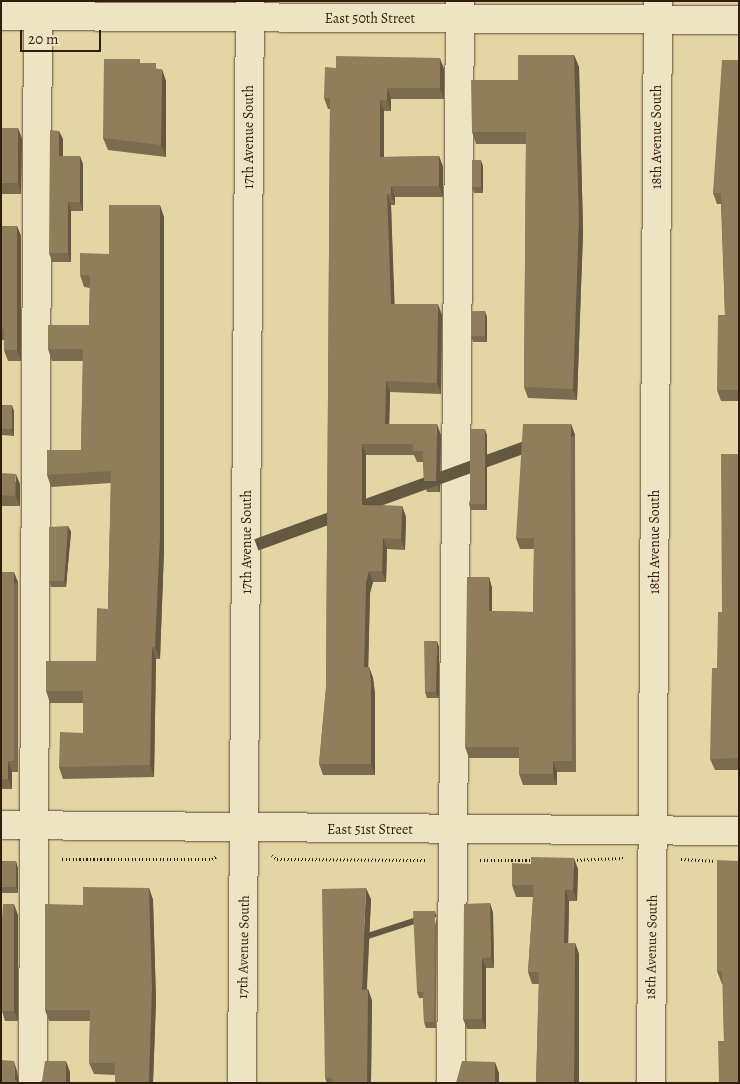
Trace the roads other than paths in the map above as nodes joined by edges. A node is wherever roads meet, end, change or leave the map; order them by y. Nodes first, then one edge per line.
1 (38, 9) edge
2 (250, 10) edge
3 (460, 10) edge
4 (658, 10) edge
5 (1, 16) edge
6 (739, 20) edge
7 (1, 825) edge
8 (31, 825) junction
9 (453, 829) junction
10 (246, 830) junction
11 (654, 831) junction
12 (739, 831) edge
13 (33, 1083) edge
14 (242, 1083) edge
15 (451, 1083) edge
16 (651, 1083) edge

1 - 2 street, East 50th Street
1 - 5 street, East 50th Street
1 - 8 street
2 - 3 street, East 50th Street
2 - 10 street, 17th Avenue South
3 - 4 street, East 50th Street
3 - 9 street
4 - 6 street, East 50th Street
4 - 11 street, 18th Avenue South
7 - 8 street, East 51st Street
8 - 10 street, East 51st Street
8 - 13 street
9 - 10 street, East 51st Street
9 - 11 street, East 51st Street
9 - 15 street
10 - 14 street, 17th Avenue South
11 - 12 street, East 51st Street
11 - 16 street, 18th Avenue South

